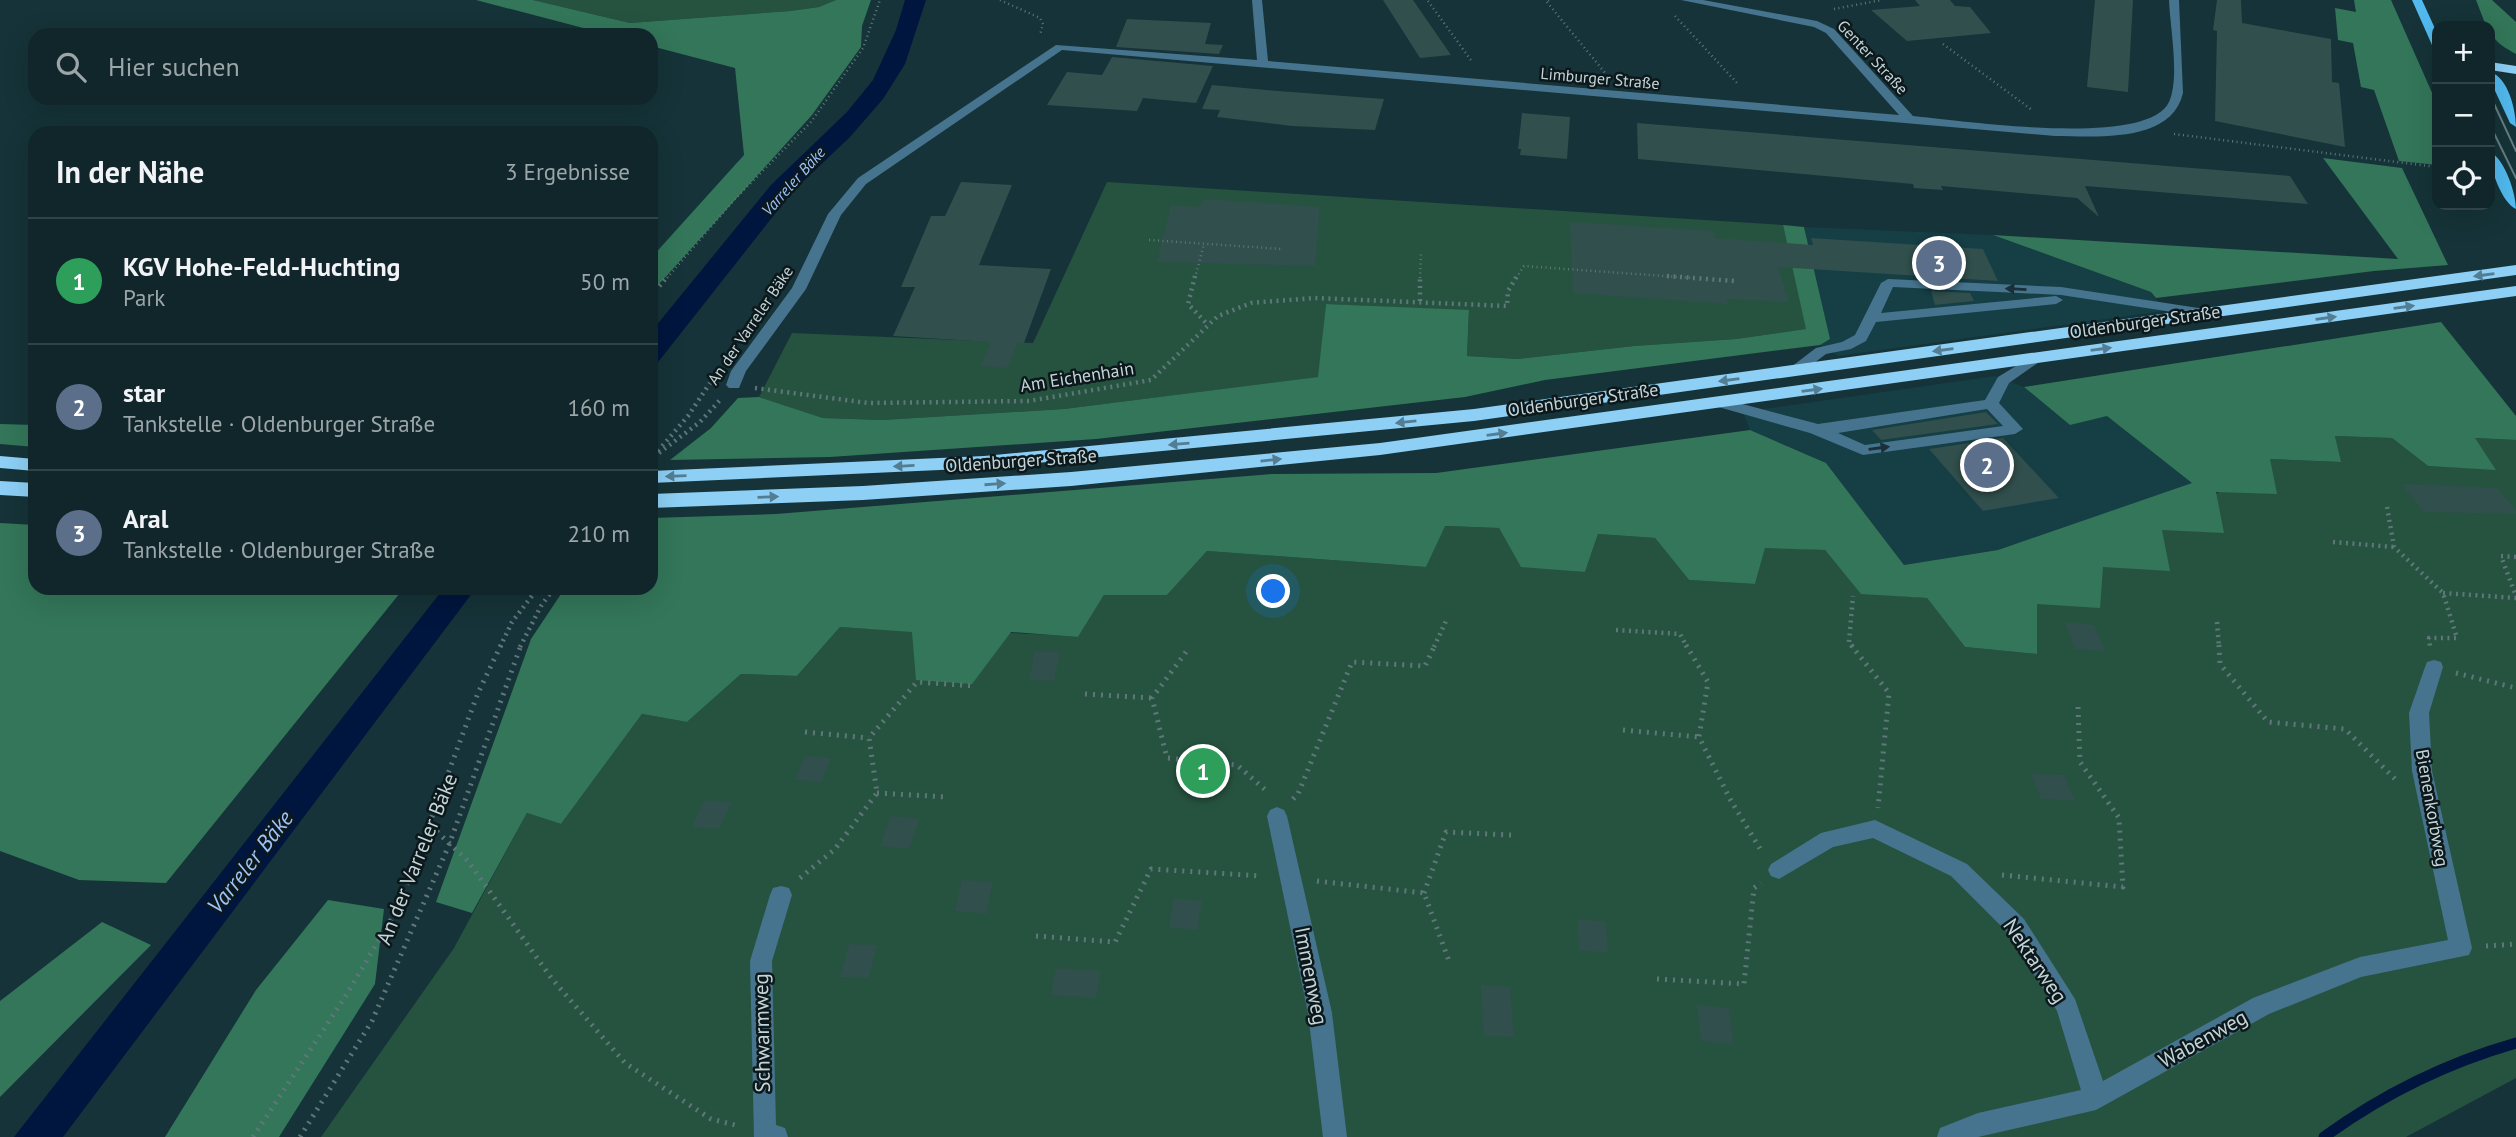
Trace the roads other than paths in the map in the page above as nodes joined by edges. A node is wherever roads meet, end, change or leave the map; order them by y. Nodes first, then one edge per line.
1 (1257, 0) edge
2 (1686, 0) edge
3 (2174, 0) edge
4 (2417, 0) edge
5 (2432, 34) edge
6 (1060, 47) joint
7 (1263, 65) junction
8 (2495, 67) edge
9 (2516, 70) edge
10 (2495, 79) edge
11 (1910, 120) junction
12 (2516, 123) edge
13 (2495, 165) edge
14 (2516, 205) edge
15 (2516, 270) edge
16 (2516, 291) edge
17 (2094, 296) junction
18 (2205, 313) junction
19 (1872, 318) junction
20 (2034, 359) junction
21 (1796, 370) junction
22 (734, 385) road end
23 (1720, 403) junction
24 (1991, 404) junction
25 (1816, 429) junction
26 (0, 462) edge
27 (28, 464) edge
28 (658, 477) edge
29 (0, 488) edge
30 (28, 490) edge
31 (658, 501) edge
32 (2434, 667) road end
33 (1277, 816) road end
34 (1779, 870) road end
35 (781, 895) road end
36 (2461, 948) joint
37 (2096, 1098) junction
38 (770, 1134) edge
39 (1335, 1137) edge
40 (1949, 1137) edge

1 - 7 street
2 - 11 street, Genter Straße
3 - 11 street, Limburger Straße
4 - 5 main road
6 - 7 street, Limburger Straße
6 - 22 street, An der Varreler Bäke
7 - 11 street, Limburger Straße
8 - 9 highway
10 - 12 main road
13 - 14 main road
15 -> 18 highway, Oldenburger Straße
20 -> 16 highway, Oldenburger Straße
17 - 18 street
17 - 19 street
17 -> 19 street
18 -> 21 highway, Oldenburger Straße
19 - 21 street
23 -> 20 highway, Oldenburger Straße
20 - 24 street
21 -> 28 highway, Oldenburger Straße
23 - 25 street
31 -> 23 highway, Oldenburger Straße
24 - 25 street
25 -> 24 street
26 - 27 highway
29 - 30 highway
32 - 36 street, Bienenkorbweg
33 - 39 street, Immenweg
34 - 37 street, Nektarweg
35 - 38 street, Schwarmweg
36 - 37 street, Wabenweg
37 - 40 street, Wabenweg

